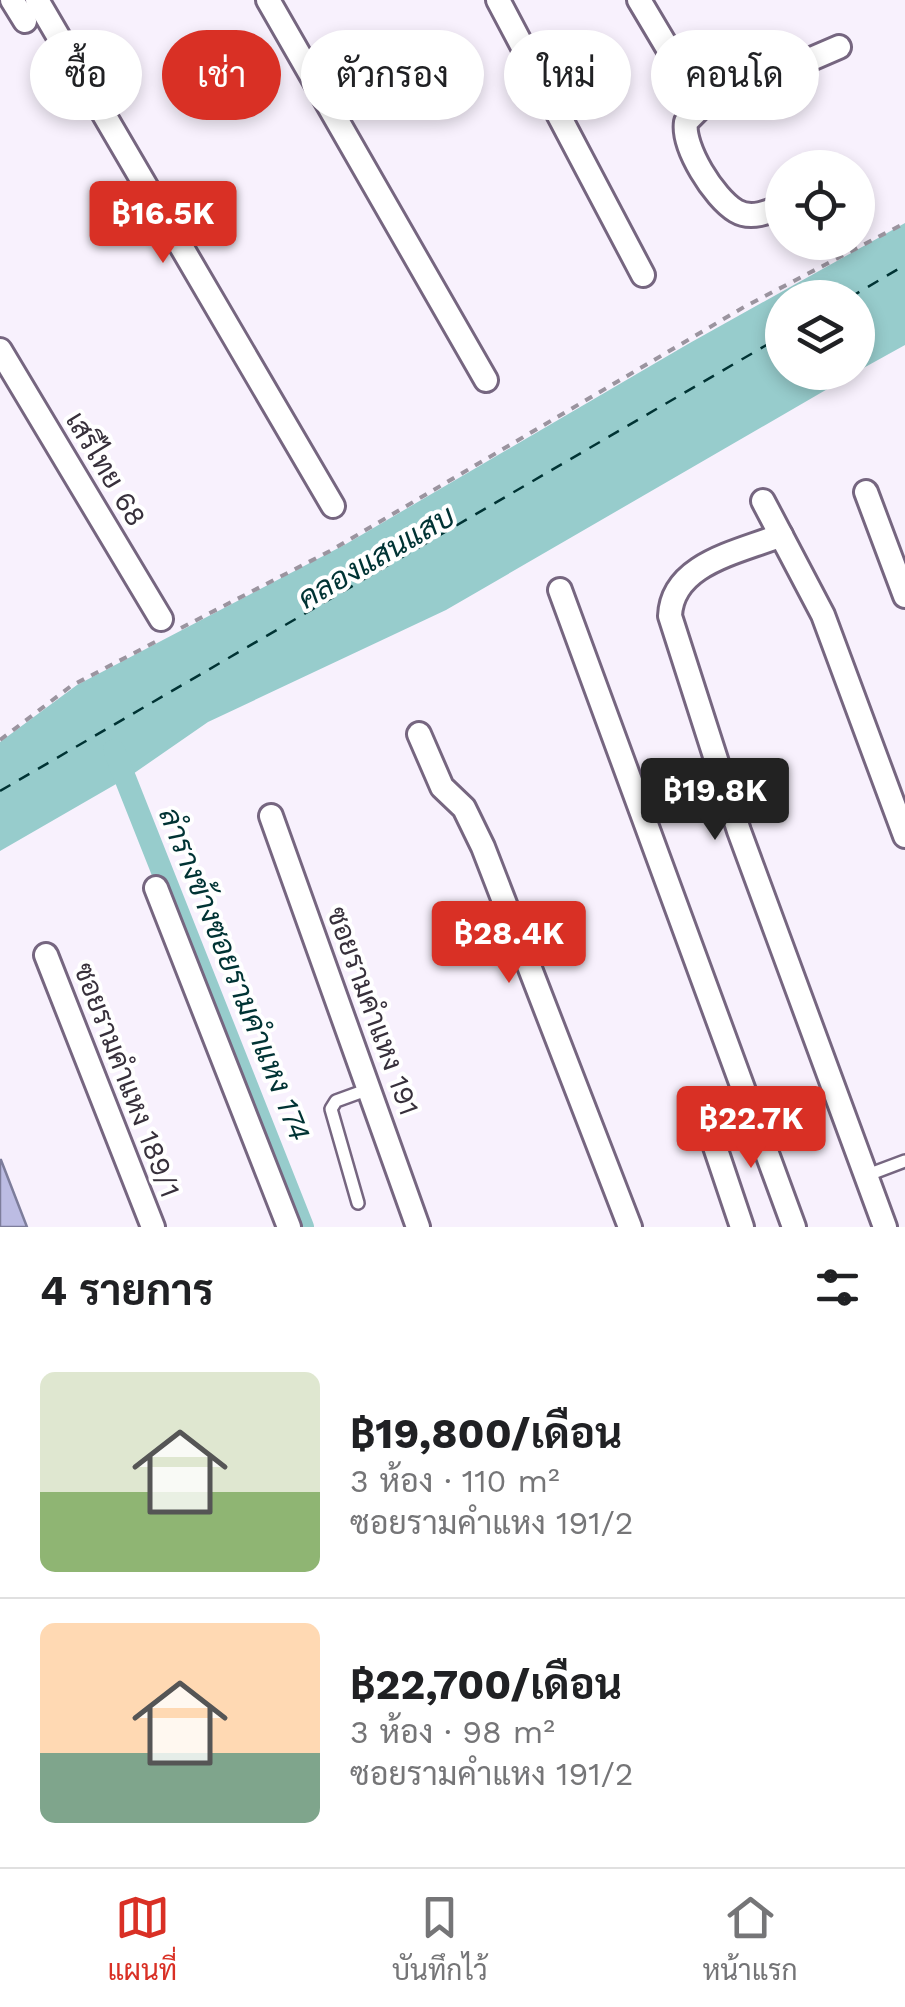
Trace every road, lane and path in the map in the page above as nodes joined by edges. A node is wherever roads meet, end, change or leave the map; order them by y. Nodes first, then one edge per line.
1 (12, 0) edge
2 (38, 0) edge
3 (268, 0) edge
4 (498, 0) edge
5 (639, 0) edge
6 (25, 21) dead end
7 (657, 30) edge
8 (838, 47) dead end
9 (819, 55) edge
10 (688, 120) edge
11 (765, 214) edge
12 (905, 223) edge
13 (644, 275) dead end
14 (0, 350) edge
15 (486, 380) dead end
16 (866, 492) dead end
17 (763, 500) dead end
18 (333, 506) dead end
19 (781, 535) junction
20 (560, 590) dead end
21 (905, 596) edge
22 (161, 619) dead end
23 (419, 734) dead end
24 (0, 740) edge
25 (271, 816) dead end
26 (905, 836) edge
27 (156, 888) dead end
28 (46, 955) dead end
29 (368, 1088) junction
30 (710, 1132) dead end
31 (905, 1161) edge
32 (866, 1176) junction
33 (358, 1203) dead end
34 (153, 1227) edge
35 (289, 1227) edge
36 (418, 1227) edge
37 (630, 1227) edge
38 (742, 1227) edge
39 (794, 1227) edge
40 (885, 1227) edge

1 - 6 street
2 - 18 street
3 - 15 street
4 - 13 street
5 - 7 street
8 - 9 street
10 - 11 street
12 - 24 path
14 - 22 street, เสรีไทย 68
16 - 21 street
17 - 19 street
19 - 26 street
19 - 32 street
20 - 39 street
23 - 37 street
25 - 29 street, ซอยรามคำแหง 191
27 - 35 street
28 - 34 street, ซอยรามคำแหง 189/1
29 - 33 lane
29 - 36 street, ซอยรามคำแหง 191
30 - 38 street
31 - 32 lane
32 - 40 street

